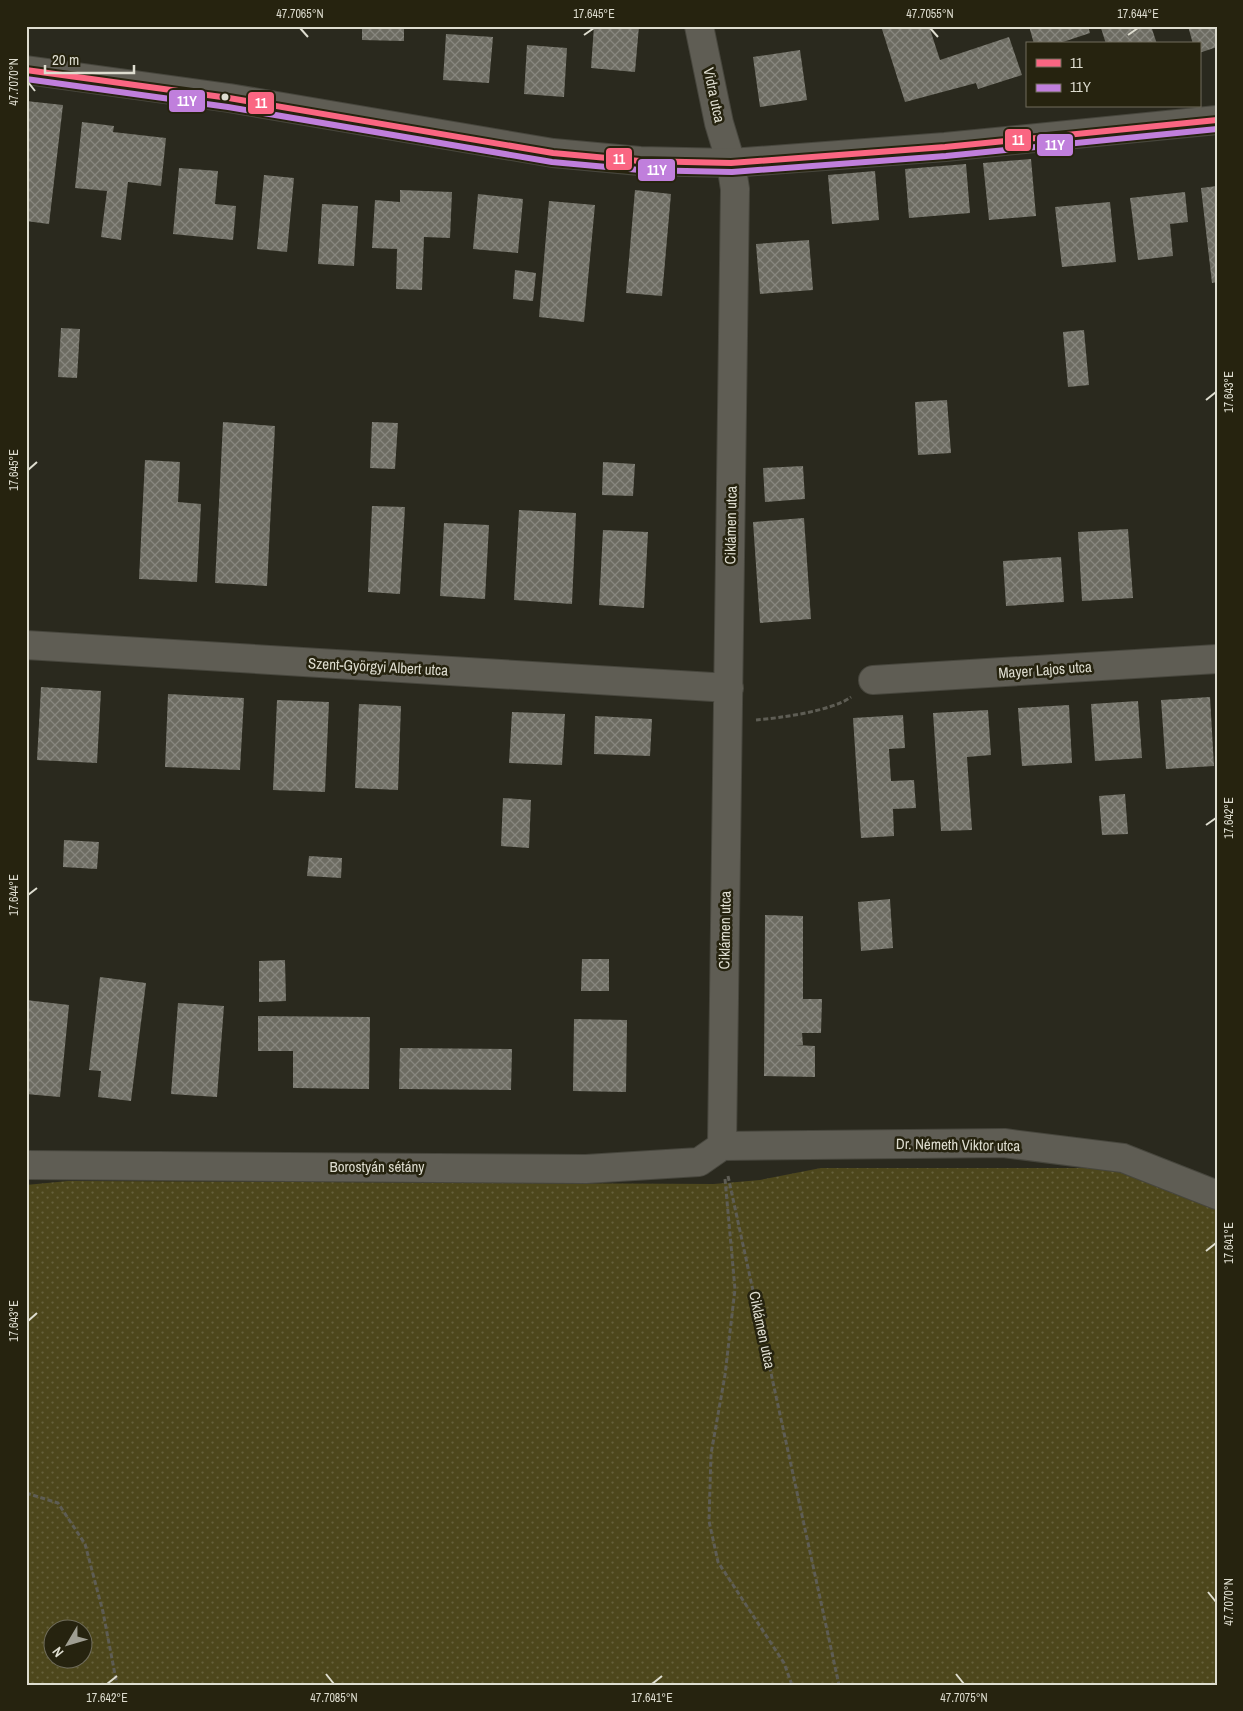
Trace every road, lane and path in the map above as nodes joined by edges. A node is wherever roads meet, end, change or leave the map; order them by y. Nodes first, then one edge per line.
1 (699, 26) edge
2 (26, 70) edge
3 (1217, 120) edge
4 (731, 163) junction
5 (26, 645) edge
6 (1217, 659) edge
7 (873, 680) joint
8 (729, 688) junction
9 (728, 723) junction
10 (722, 1146) junction
11 (26, 1165) edge
12 (1217, 1195) edge
13 (26, 1493) edge
14 (118, 1685) edge
15 (792, 1685) edge
16 (839, 1685) edge

1 - 4 street, Vidra utca
2 - 4 street
3 - 4 street
4 - 8 street, Ciklámen utca
5 - 8 street, Szent-Györgyi Albert utca
6 - 7 street, Mayer Lajos utca
7 - 9 path
8 - 9 street, Ciklámen utca
9 - 10 street, Ciklámen utca
10 - 11 street, Borostyán sétány
10 - 12 street, Dr. Németh Viktor utca
10 - 15 path
10 - 16 path, Ciklámen utca
13 - 14 path

